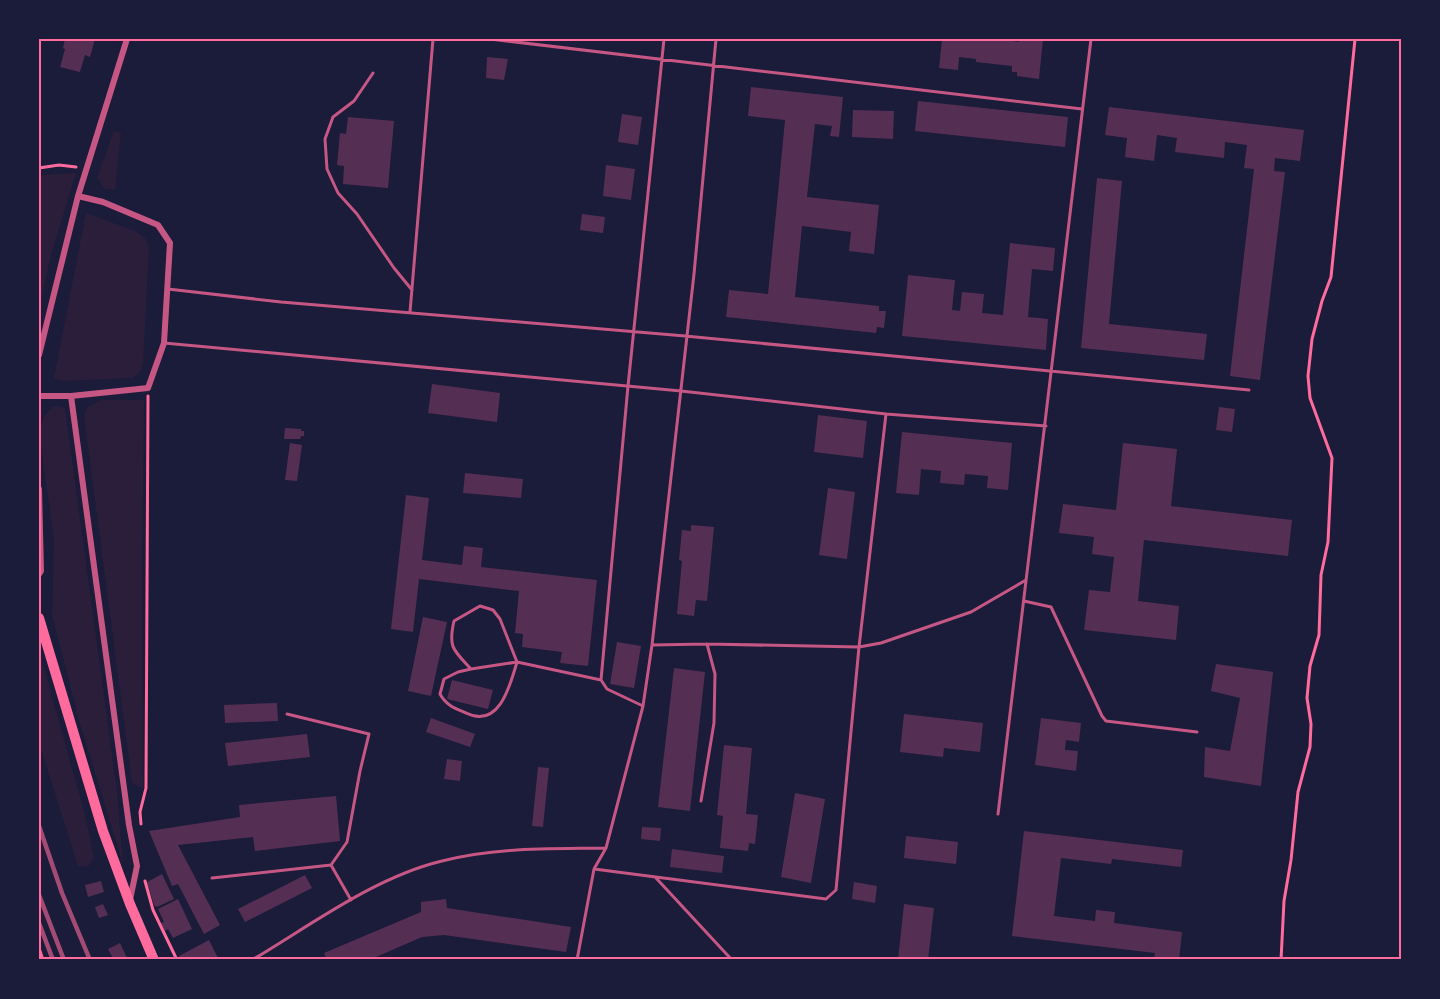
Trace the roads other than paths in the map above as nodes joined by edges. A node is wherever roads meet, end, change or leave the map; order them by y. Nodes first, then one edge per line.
1 (127, 39) edge
2 (433, 39) edge
3 (490, 39) edge
4 (664, 39) edge
5 (716, 39) edge
6 (1091, 39) edge
7 (662, 61) junction
8 (713, 65) junction
9 (373, 73) dead end
10 (1082, 109) junction
11 (78, 196) junction
12 (166, 289) junction
13 (412, 290) junction
14 (410, 313) junction
15 (633, 332) junction
16 (685, 336) junction
17 (164, 343) junction
18 (39, 355) edge
19 (1052, 370) junction
20 (628, 386) junction
21 (1250, 390) dead end
22 (681, 391) junction
23 (39, 396) edge
24 (71, 396) junction
25 (886, 414) junction
26 (1046, 426) junction
27 (39, 489) edge
28 (39, 574) edge
29 (1026, 580) junction
30 (1024, 602) junction
31 (39, 618) edge
32 (707, 644) junction
33 (652, 645) junction
34 (859, 646) junction
35 (517, 662) junction
36 (471, 669) junction
37 (602, 680) junction
38 (643, 706) junction
39 (287, 714) dead end
40 (1197, 732) dead end
41 (701, 801) dead end
42 (998, 814) dead end
43 (606, 848) junction
44 (331, 865) junction
45 (594, 869) junction
46 (655, 877) junction
47 (212, 878) dead end
48 (351, 900) junction
49 (130, 904) junction
50 (154, 960) edge
51 (252, 960) edge
52 (577, 960) edge
53 (732, 960) edge

1 - 11 street
2 - 13 lane
3 - 7 lane
4 - 7 lane
5 - 8 lane
6 - 10 lane
7 - 8 lane
7 - 15 lane
8 - 10 lane
8 - 16 lane
9 - 13 lane
10 - 19 lane
11 - 12 street
11 - 18 street
12 - 14 lane
12 - 17 street
13 - 14 lane
14 - 15 lane
15 - 16 lane
15 - 20 lane
16 - 19 lane
16 - 22 lane
17 - 20 lane
17 - 24 street
19 - 21 lane
19 - 26 lane
20 - 22 lane
20 - 37 lane
22 - 25 lane
22 - 33 lane
23 - 24 street
24 - 49 street
25 - 26 lane
25 - 34 lane
26 - 29 lane
27 - 28 street
29 - 30 lane
29 - 34 lane
30 - 40 lane
30 - 42 lane
31 - 49 main road
32 - 33 lane
32 - 34 lane
32 - 41 lane
33 - 38 lane
34 - 46 lane
35 - 36 lane
35 - 36 lane
35 - 36 lane
35 - 37 lane
37 - 38 lane
38 - 43 lane
39 - 44 lane
43 - 45 lane
43 - 48 lane
44 - 47 lane
44 - 48 lane
45 - 46 lane
45 - 52 lane
46 - 53 lane
48 - 51 lane
49 - 50 main road

